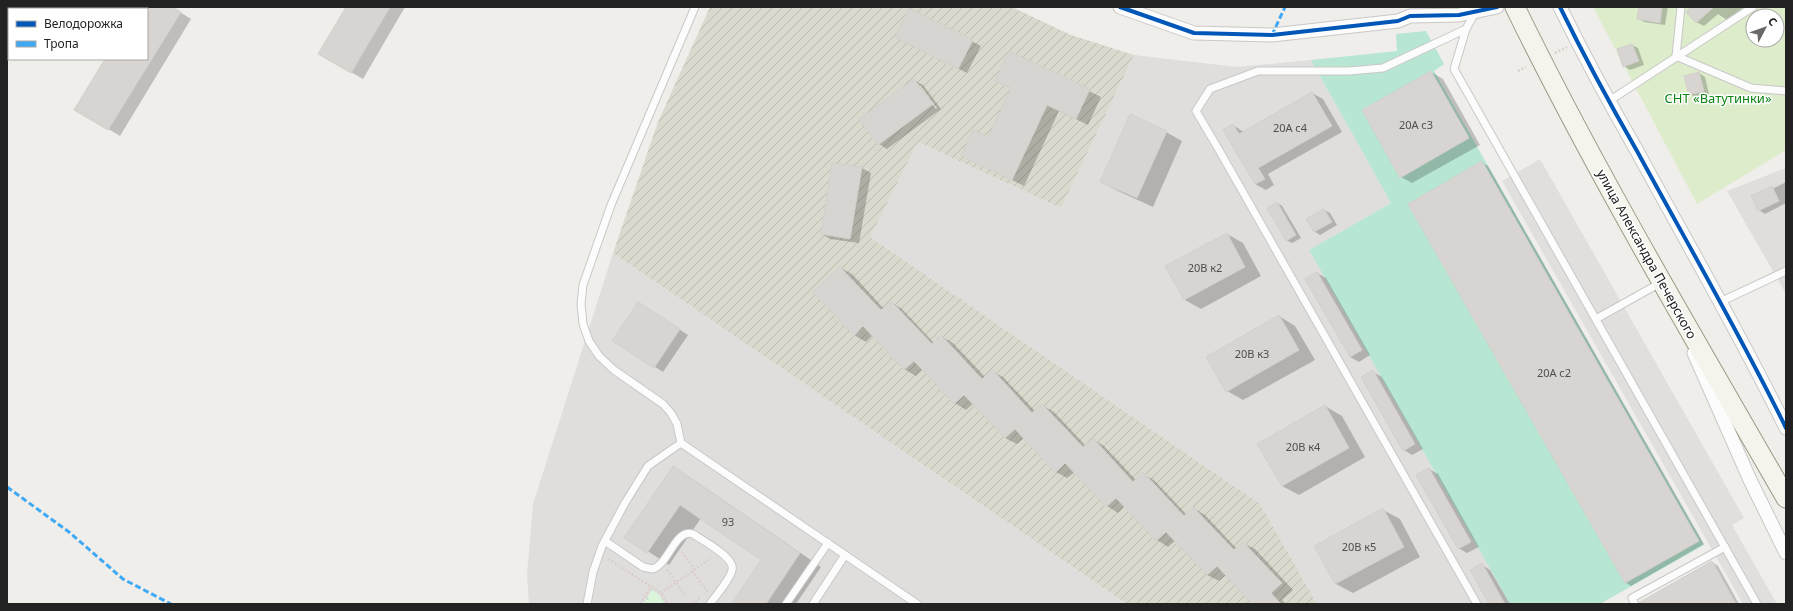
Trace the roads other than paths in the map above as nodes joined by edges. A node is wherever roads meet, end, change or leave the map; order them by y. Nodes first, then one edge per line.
1 (695, 7) edge
2 (1120, 7) edge
3 (1497, 7) edge
4 (1515, 7) edge
5 (1560, 7) edge
6 (1681, 7) edge
7 (1753, 7) edge
8 (1476, 11) junction
9 (1466, 29) junction
10 (1676, 56) junction
11 (1786, 91) edge
12 (1609, 101) junction
13 (1786, 270) edge
14 (1662, 281) junction
15 (1672, 299) junction
16 (1720, 302) junction
17 (1596, 319) junction
18 (1786, 428) edge
19 (681, 443) junction
20 (1786, 498) edge
21 (605, 541) junction
22 (828, 543) junction
23 (1725, 546) junction
24 (1786, 553) edge
25 (845, 555) junction
26 (712, 601) edge
27 (587, 604) edge
28 (786, 604) edge
29 (813, 604) edge
30 (917, 604) edge
31 (1477, 604) edge
32 (1635, 604) edge
33 (1757, 604) edge

1 - 19 lane
2 - 8 street
3 - 8 street
4 - 14 main road, улица Александра Печерского
5 - 12 street
6 - 10 lane
7 - 10 lane
8 - 9 lane
9 - 17 lane
9 - 31 lane
10 - 11 lane
10 - 12 lane
12 - 16 street
13 - 16 lane
14 - 15 main road, улица Александра Печерского
14 - 17 lane
15 - 20 main road, улица Александра Печерского
15 - 24 street
16 - 18 street
17 - 23 lane
19 - 21 lane
19 - 22 lane
21 - 26 lane
21 - 27 lane
22 - 25 lane
22 - 28 lane
23 - 32 lane
23 - 33 lane
25 - 29 lane
25 - 30 lane

